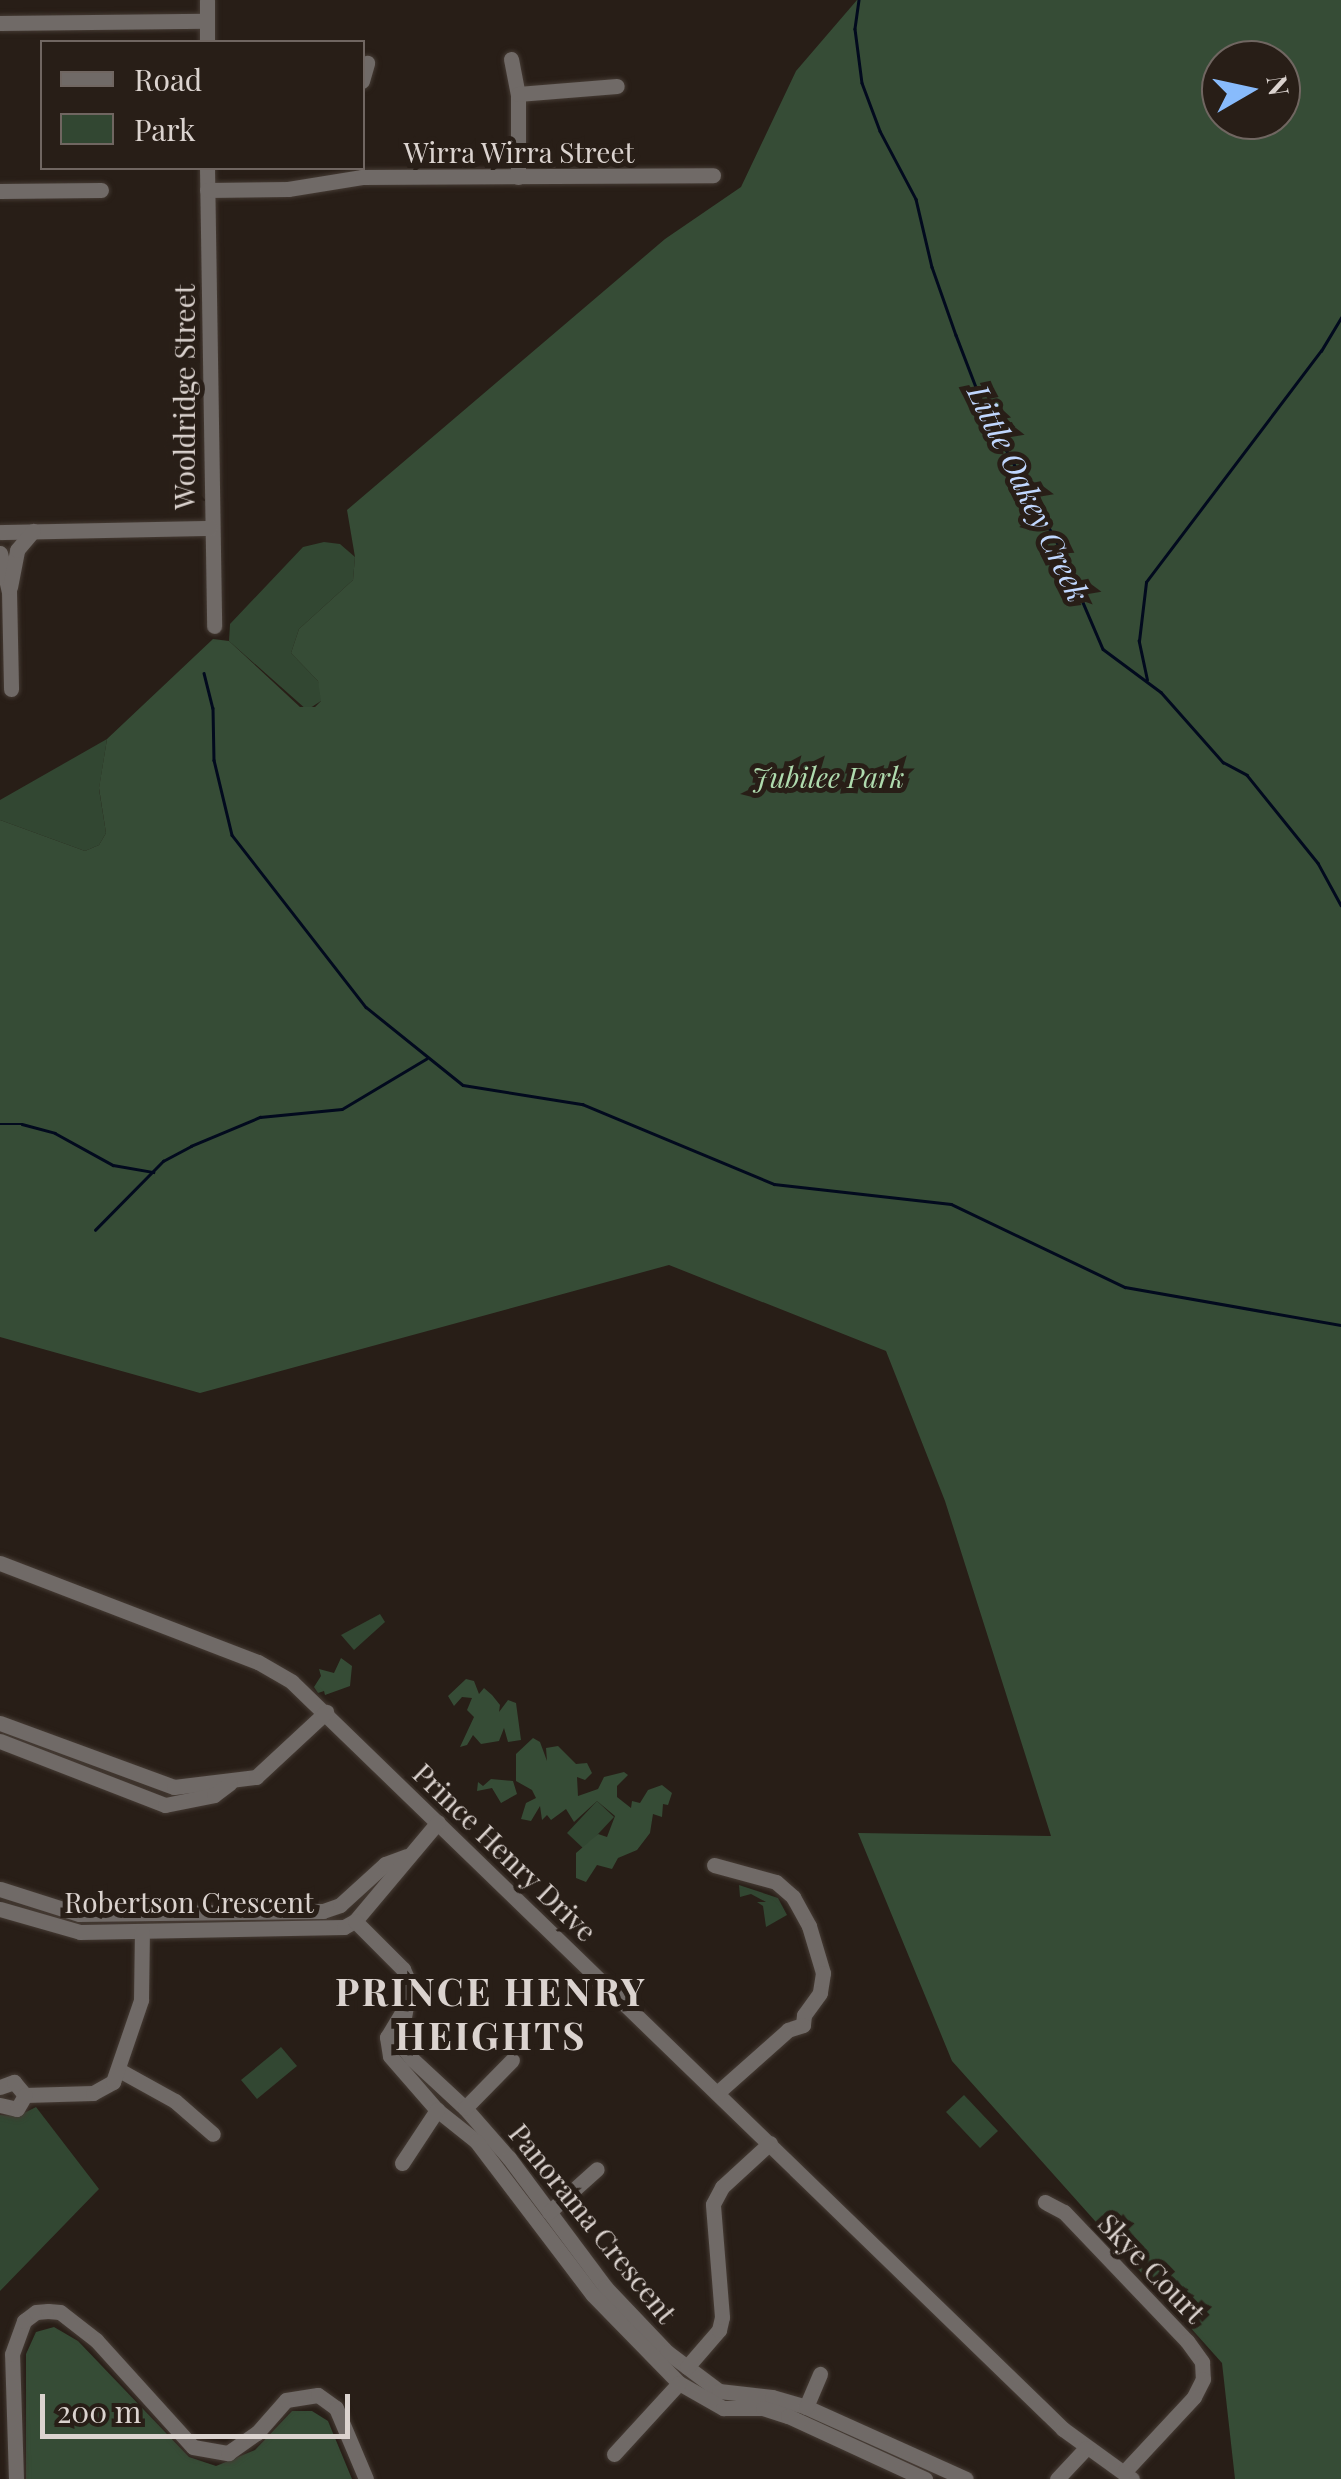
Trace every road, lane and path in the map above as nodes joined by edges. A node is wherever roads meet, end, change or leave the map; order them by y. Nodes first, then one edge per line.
1 (207, 0) edge
2 (207, 21) junction
3 (0, 24) edge
4 (207, 40) edge
5 (511, 60) dead end
6 (367, 63) dead end
7 (365, 70) edge
8 (617, 86) dead end
9 (518, 94) junction
10 (207, 170) edge
11 (362, 172) edge
12 (712, 175) dead end
13 (518, 177) junction
14 (101, 190) dead end
15 (208, 190) junction
16 (0, 191) edge
17 (210, 528) junction
18 (0, 532) edge
19 (33, 532) junction
20 (0, 553) edge
21 (9, 591) junction
22 (214, 626) dead end
23 (11, 689) dead end
24 (0, 1562) edge
25 (326, 1712) junction
26 (0, 1723) edge
27 (0, 1741) edge
28 (230, 1783) junction
29 (438, 1822) junction
30 (407, 1856) junction
31 (714, 1864) dead end
32 (0, 1889) edge
33 (0, 1909) edge
34 (355, 1921) junction
35 (142, 1932) junction
36 (404, 2009) junction
37 (512, 2060) dead end
38 (119, 2070) junction
39 (0, 2087) edge
40 (717, 2094) junction
41 (25, 2095) junction
42 (0, 2105) edge
43 (465, 2108) junction
44 (438, 2110) junction
45 (214, 2134) dead end
46 (770, 2144) junction
47 (402, 2163) dead end
48 (597, 2169) dead end
49 (1045, 2202) dead end
50 (549, 2212) junction
51 (687, 2367) junction
52 (820, 2374) dead end
53 (678, 2384) junction
54 (806, 2407) junction
55 (1086, 2448) junction
56 (614, 2454) dead end
57 (1057, 2476) edge
58 (1128, 2476) edge
59 (16, 2479) edge
60 (366, 2479) edge
61 (925, 2479) edge
62 (966, 2479) edge

1 - 2 street
2 - 3 street
2 - 4 street
5 - 9 street
6 - 7 street
8 - 9 street
9 - 13 street
10 - 15 street, Wooldridge Street
11 - 13 street, Wirra Wirra Street
11 - 15 street, Wirra Wirra Street
12 - 13 street, Wirra Wirra Street
14 - 16 street
15 - 17 street, Wooldridge Street
17 - 19 street
17 - 22 street, Wooldridge Street
18 - 19 street
19 - 21 street
20 - 21 street
21 - 23 street
24 - 25 street, Prince Henry Drive
25 - 28 street
25 - 29 street, Prince Henry Drive
26 - 28 street
27 - 28 street
29 - 30 street, Robertson Crescent
29 - 40 street, Prince Henry Drive
30 - 32 street, Robertson Crescent
30 - 34 street, Robertson Crescent
31 - 40 street
33 - 35 street, Robertson Crescent
34 - 35 street, Robertson Crescent
34 - 36 street, Panorama Crescent
35 - 38 street
36 - 43 street, Panorama Crescent
36 - 44 street, Panorama Crescent
37 - 43 street
38 - 41 street
38 - 45 street
39 - 41 street
40 - 46 street, Prince Henry Drive
41 - 42 street
43 - 50 street, Panorama Crescent
44 - 47 street
44 - 53 street, Panorama Crescent
46 - 51 street
46 - 55 street, Prince Henry Drive
48 - 50 street
49 - 58 street, Skye Court
50 - 51 street, Panorama Crescent
51 - 54 street, Panorama Crescent
52 - 54 street
53 - 56 street
53 - 61 street, Panorama Crescent
54 - 62 street, Panorama Crescent
55 - 57 street
55 - 58 street, Prince Henry Drive
59 - 60 street

